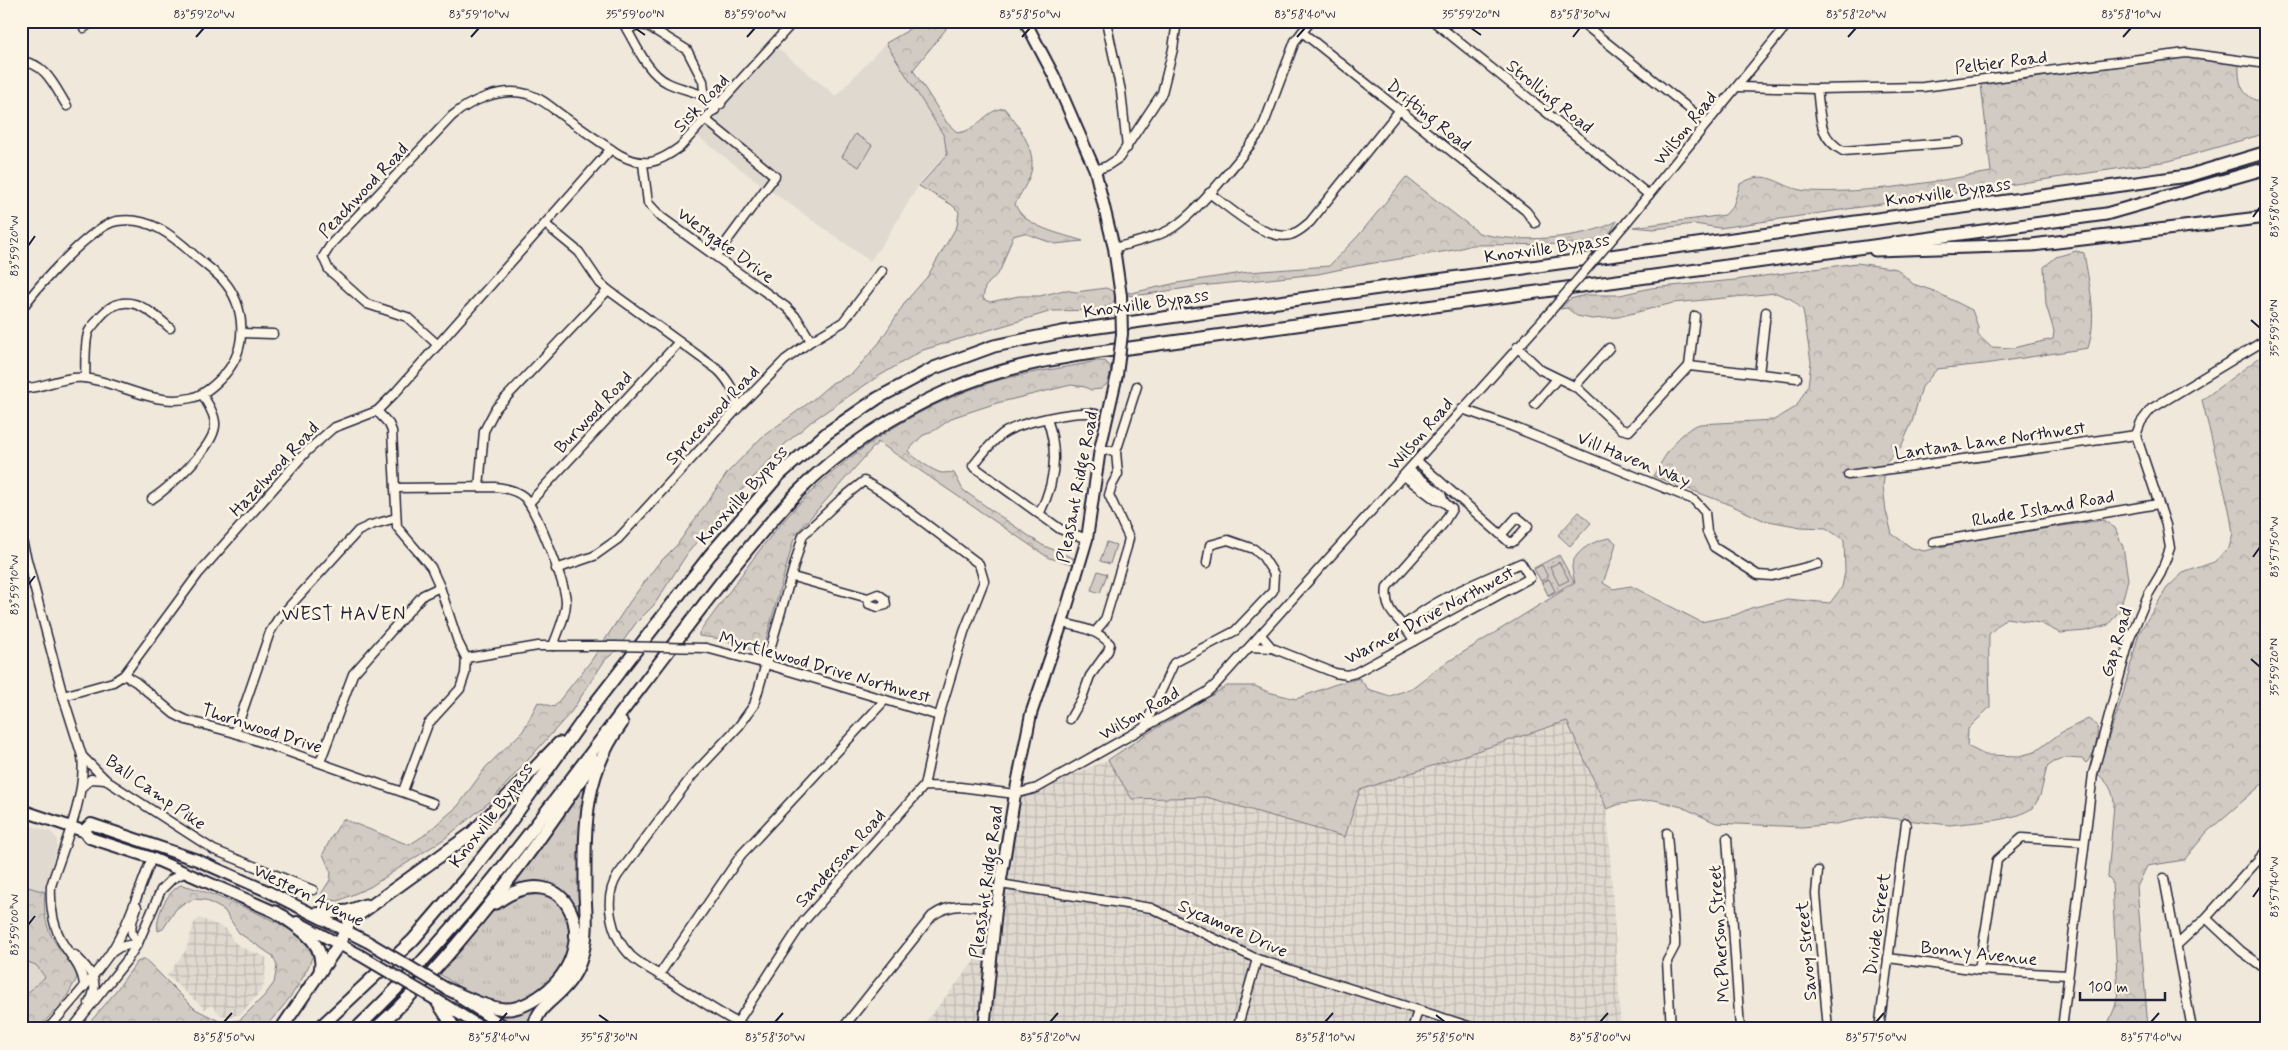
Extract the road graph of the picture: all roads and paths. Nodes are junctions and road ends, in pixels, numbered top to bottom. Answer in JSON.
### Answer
{"nodes":[{"id":1,"x":92,"y":21,"type":"edge"},
{"id":2,"x":622,"y":21,"type":"edge"},
{"id":3,"x":794,"y":21,"type":"edge"},
{"id":4,"x":1025,"y":21,"type":"edge"},
{"id":5,"x":1106,"y":21,"type":"edge"},
{"id":6,"x":1177,"y":21,"type":"edge"},
{"id":7,"x":1311,"y":21,"type":"edge"},
{"id":8,"x":1433,"y":21,"type":"edge"},
{"id":9,"x":1790,"y":21,"type":"edge"},
{"id":10,"x":1586,"y":23,"type":"edge"},
{"id":11,"x":84,"y":28,"type":"dead end"},
{"id":12,"x":627,"y":30,"type":"junction"},
{"id":13,"x":1302,"y":32,"type":"junction"},
{"id":14,"x":21,"y":62,"type":"edge"},
{"id":15,"x":2267,"y":64,"type":"edge"},
{"id":16,"x":1738,"y":87,"type":"junction"},
{"id":17,"x":1817,"y":88,"type":"junction"},
{"id":18,"x":704,"y":96,"type":"junction"},
{"id":19,"x":722,"y":104,"type":"junction"},
{"id":20,"x":67,"y":106,"type":"dead end"},
{"id":21,"x":716,"y":110,"type":"junction"},
{"id":22,"x":1399,"y":111,"type":"junction"},
{"id":23,"x":706,"y":120,"type":"junction"},
{"id":24,"x":1707,"y":123,"type":"junction"},
{"id":25,"x":1959,"y":142,"type":"dead end"},
{"id":26,"x":1126,"y":148,"type":"junction"},
{"id":27,"x":611,"y":149,"type":"junction"},
{"id":28,"x":2267,"y":152,"type":"edge"},
{"id":29,"x":643,"y":164,"type":"junction"},
{"id":30,"x":2267,"y":168,"type":"edge"},
{"id":31,"x":1095,"y":170,"type":"junction"},
{"id":32,"x":1209,"y":193,"type":"junction"},
{"id":33,"x":1649,"y":195,"type":"junction"},
{"id":34,"x":2267,"y":217,"type":"edge"},
{"id":35,"x":1535,"y":223,"type":"dead end"},
{"id":36,"x":545,"y":224,"type":"junction"},
{"id":37,"x":1856,"y":247,"type":"junction"},
{"id":38,"x":1114,"y":248,"type":"junction"},
{"id":39,"x":716,"y":256,"type":"junction"},
{"id":40,"x":882,"y":271,"type":"dead end"},
{"id":41,"x":608,"y":290,"type":"junction"},
{"id":42,"x":21,"y":310,"type":"edge"},
{"id":43,"x":1766,"y":312,"type":"dead end"},
{"id":44,"x":1695,"y":316,"type":"dead end"},
{"id":45,"x":170,"y":328,"type":"dead end"},
{"id":46,"x":242,"y":333,"type":"junction"},
{"id":47,"x":273,"y":334,"type":"dead end"},
{"id":48,"x":2267,"y":339,"type":"edge"},
{"id":49,"x":811,"y":341,"type":"junction"},
{"id":50,"x":678,"y":342,"type":"junction"},
{"id":51,"x":438,"y":345,"type":"junction"},
{"id":52,"x":1517,"y":348,"type":"junction"},
{"id":53,"x":1609,"y":348,"type":"dead end"},
{"id":54,"x":1689,"y":366,"type":"junction"},
{"id":55,"x":1759,"y":374,"type":"junction"},
{"id":56,"x":85,"y":378,"type":"junction"},
{"id":57,"x":1797,"y":378,"type":"dead end"},
{"id":58,"x":1557,"y":379,"type":"junction"},
{"id":59,"x":1137,"y":386,"type":"dead end"},
{"id":60,"x":1574,"y":387,"type":"junction"},
{"id":61,"x":22,"y":389,"type":"edge"},
{"id":62,"x":202,"y":394,"type":"junction"},
{"id":63,"x":1535,"y":404,"type":"dead end"},
{"id":64,"x":738,"y":408,"type":"junction"},
{"id":65,"x":1462,"y":409,"type":"junction"},
{"id":66,"x":377,"y":411,"type":"junction"},
{"id":67,"x":1096,"y":414,"type":"dead end"},
{"id":68,"x":1047,"y":419,"type":"junction"},
{"id":69,"x":2136,"y":435,"type":"junction"},
{"id":70,"x":1100,"y":449,"type":"junction"},
{"id":71,"x":1116,"y":452,"type":"junction"},
{"id":72,"x":1417,"y":461,"type":"junction"},
{"id":73,"x":1407,"y":473,"type":"junction"},
{"id":74,"x":1848,"y":475,"type":"dead end"},
{"id":75,"x":479,"y":487,"type":"junction"},
{"id":76,"x":395,"y":488,"type":"junction"},
{"id":77,"x":152,"y":499,"type":"dead end"},
{"id":78,"x":529,"y":503,"type":"junction"},
{"id":79,"x":2158,"y":504,"type":"junction"},
{"id":80,"x":1039,"y":514,"type":"junction"},
{"id":81,"x":396,"y":518,"type":"junction"},
{"id":82,"x":1501,"y":535,"type":"dead end"},
{"id":83,"x":21,"y":537,"type":"edge"},
{"id":84,"x":1087,"y":539,"type":"junction"},
{"id":85,"x":1933,"y":542,"type":"dead end"},
{"id":86,"x":24,"y":556,"type":"edge"},
{"id":87,"x":1208,"y":563,"type":"dead end"},
{"id":88,"x":1818,"y":564,"type":"dead end"},
{"id":89,"x":556,"y":569,"type":"junction"},
{"id":90,"x":793,"y":577,"type":"junction"},
{"id":91,"x":440,"y":587,"type":"junction"},
{"id":92,"x":868,"y":598,"type":"dead end"},
{"id":93,"x":1062,"y":623,"type":"junction"},
{"id":94,"x":1403,"y":626,"type":"junction"},
{"id":95,"x":1095,"y":632,"type":"junction"},
{"id":96,"x":1261,"y":635,"type":"junction"},
{"id":97,"x":1414,"y":641,"type":"junction"},
{"id":98,"x":553,"y":646,"type":"junction"},
{"id":99,"x":1250,"y":647,"type":"junction"},
{"id":100,"x":1272,"y":648,"type":"junction"},
{"id":101,"x":466,"y":658,"type":"junction"},
{"id":102,"x":766,"y":664,"type":"junction"},
{"id":103,"x":124,"y":675,"type":"junction"},
{"id":104,"x":650,"y":675,"type":"junction"},
{"id":105,"x":63,"y":696,"type":"junction"},
{"id":106,"x":885,"y":700,"type":"junction"},
{"id":107,"x":596,"y":702,"type":"junction"},
{"id":108,"x":939,"y":716,"type":"junction"},
{"id":109,"x":1070,"y":719,"type":"dead end"},
{"id":110,"x":1144,"y":728,"type":"junction"},
{"id":111,"x":616,"y":731,"type":"junction"},
{"id":112,"x":235,"y":733,"type":"junction"},
{"id":113,"x":82,"y":756,"type":"junction"},
{"id":114,"x":320,"y":762,"type":"junction"},
{"id":115,"x":107,"y":781,"type":"junction"},
{"id":116,"x":924,"y":786,"type":"junction"},
{"id":117,"x":82,"y":787,"type":"junction"},
{"id":118,"x":403,"y":791,"type":"junction"},
{"id":119,"x":1014,"y":794,"type":"junction"},
{"id":120,"x":433,"y":803,"type":"dead end"},
{"id":121,"x":21,"y":810,"type":"edge"},
{"id":122,"x":1906,"y":824,"type":"dead end"},
{"id":123,"x":70,"y":826,"type":"junction"},
{"id":124,"x":84,"y":831,"type":"junction"},
{"id":125,"x":1667,"y":833,"type":"dead end"},
{"id":126,"x":1727,"y":838,"type":"dead end"},
{"id":127,"x":2084,"y":842,"type":"junction"},
{"id":128,"x":2267,"y":850,"type":"edge"},
{"id":129,"x":187,"y":855,"type":"junction"},
{"id":130,"x":152,"y":858,"type":"junction"},
{"id":131,"x":1818,"y":871,"type":"dead end"},
{"id":132,"x":186,"y":872,"type":"junction"},
{"id":133,"x":2164,"y":878,"type":"dead end"},
{"id":134,"x":143,"y":880,"type":"junction"},
{"id":135,"x":1000,"y":884,"type":"junction"},
{"id":136,"x":313,"y":890,"type":"dead end"},
{"id":137,"x":384,"y":895,"type":"junction"},
{"id":138,"x":996,"y":910,"type":"junction"},
{"id":139,"x":276,"y":912,"type":"junction"},
{"id":140,"x":314,"y":914,"type":"junction"},
{"id":141,"x":2206,"y":918,"type":"junction"},
{"id":142,"x":345,"y":930,"type":"junction"},
{"id":143,"x":138,"y":943,"type":"junction"},
{"id":144,"x":339,"y":944,"type":"junction"},
{"id":145,"x":2177,"y":945,"type":"junction"},
{"id":146,"x":66,"y":948,"type":"junction"},
{"id":147,"x":109,"y":954,"type":"junction"},
{"id":148,"x":1888,"y":958,"type":"junction"},
{"id":149,"x":1257,"y":959,"type":"junction"},
{"id":150,"x":442,"y":961,"type":"junction"},
{"id":151,"x":1979,"y":970,"type":"junction"},
{"id":152,"x":2267,"y":970,"type":"edge"},
{"id":153,"x":319,"y":974,"type":"junction"},
{"id":154,"x":659,"y":974,"type":"junction"},
{"id":155,"x":2068,"y":975,"type":"junction"},
{"id":156,"x":94,"y":976,"type":"junction"},
{"id":157,"x":84,"y":987,"type":"junction"},
{"id":158,"x":447,"y":989,"type":"junction"},
{"id":159,"x":436,"y":1000,"type":"junction"},
{"id":160,"x":1418,"y":1011,"type":"junction"},
{"id":161,"x":378,"y":1026,"type":"edge"},
{"id":162,"x":735,"y":1026,"type":"edge"},
{"id":163,"x":48,"y":1029,"type":"edge"},
{"id":164,"x":72,"y":1029,"type":"edge"},
{"id":165,"x":281,"y":1029,"type":"edge"},
{"id":166,"x":318,"y":1029,"type":"edge"},
{"id":167,"x":356,"y":1029,"type":"edge"},
{"id":168,"x":455,"y":1029,"type":"edge"},
{"id":169,"x":484,"y":1029,"type":"edge"},
{"id":170,"x":508,"y":1029,"type":"edge"},
{"id":171,"x":534,"y":1029,"type":"edge"},
{"id":172,"x":749,"y":1029,"type":"edge"},
{"id":173,"x":842,"y":1029,"type":"edge"},
{"id":174,"x":984,"y":1029,"type":"edge"},
{"id":175,"x":1237,"y":1029,"type":"edge"},
{"id":176,"x":1412,"y":1029,"type":"edge"},
{"id":177,"x":1478,"y":1029,"type":"edge"},
{"id":178,"x":1671,"y":1029,"type":"edge"},
{"id":179,"x":1740,"y":1029,"type":"edge"},
{"id":180,"x":1828,"y":1029,"type":"edge"},
{"id":181,"x":1879,"y":1029,"type":"edge"},
{"id":182,"x":2062,"y":1029,"type":"edge"},
{"id":183,"x":2192,"y":1029,"type":"edge"}],
"edges":[{"from":1,"to":11,"type":"street"},
{"from":2,"to":12,"type":"street"},
{"from":3,"to":19,"type":"street","name":"Sisk Road"},
{"from":4,"to":31,"type":"main road","name":"Pleasant Ridge Road"},
{"from":5,"to":26,"type":"street"},
{"from":6,"to":26,"type":"street"},
{"from":7,"to":13,"type":"street"},
{"from":8,"to":33,"type":"street","name":"Strolling Road"},
{"from":9,"to":16,"type":"street","name":"Wilson Road"},
{"from":10,"to":24,"type":"street"},
{"from":12,"to":18,"type":"street"},
{"from":12,"to":18,"type":"street"},
{"from":13,"to":22,"type":"street","name":"Drifting Road"},
{"from":13,"to":32,"type":"street"},
{"from":14,"to":20,"type":"street"},
{"from":15,"to":17,"type":"street","name":"Peltier Road"},
{"from":16,"to":17,"type":"street","name":"Peltier Road"},
{"from":16,"to":24,"type":"street","name":"Wilson Road"},
{"from":17,"to":25,"type":"street"},
{"from":18,"to":19,"type":"street"},
{"from":18,"to":21,"type":"street"},
{"from":19,"to":21,"type":"street","name":"Sisk Road"},
{"from":21,"to":23,"type":"street","name":"Sisk Road"},
{"from":22,"to":32,"type":"street"},
{"from":22,"to":35,"type":"street","name":"Drifting Road"},
{"from":23,"to":29,"type":"street","name":"Sisk Road"},
{"from":23,"to":39,"type":"street"},
{"from":24,"to":33,"type":"street","name":"Wilson Road"},
{"from":26,"to":31,"type":"street"},
{"from":27,"to":29,"type":"street"},
{"from":27,"to":36,"type":"street","name":"Hazelwood Road"},
{"from":27,"to":51,"type":"street","name":"Peachwood Road"},
{"from":28,"to":107,"type":"highway","name":"Knoxville Bypass"},
{"from":29,"to":39,"type":"street","name":"Westgate Drive"},
{"from":30,"to":37,"type":"highway"},
{"from":31,"to":38,"type":"main road","name":"Pleasant Ridge Road"},
{"from":32,"to":38,"type":"street"},
{"from":33,"to":52,"type":"street","name":"Wilson Road","bridge":true},
{"from":34,"to":37,"type":"highway"},
{"from":36,"to":41,"type":"street"},
{"from":36,"to":51,"type":"street","name":"Hazelwood Road"},
{"from":37,"to":104,"type":"highway"},
{"from":38,"to":70,"type":"main road","name":"Pleasant Ridge Road","bridge":true},
{"from":39,"to":49,"type":"street","name":"Westgate Drive"},
{"from":40,"to":49,"type":"street","name":"Sprucewood Road"},
{"from":41,"to":50,"type":"street"},
{"from":41,"to":75,"type":"street"},
{"from":42,"to":46,"type":"street"},
{"from":43,"to":55,"type":"street"},
{"from":44,"to":54,"type":"street"},
{"from":45,"to":56,"type":"street"},
{"from":46,"to":47,"type":"street"},
{"from":46,"to":62,"type":"street"},
{"from":48,"to":69,"type":"street"},
{"from":49,"to":64,"type":"street","name":"Sprucewood Road"},
{"from":50,"to":64,"type":"street"},
{"from":50,"to":78,"type":"street","name":"Burwood Road"},
{"from":51,"to":66,"type":"street","name":"Hazelwood Road"},
{"from":52,"to":58,"type":"street"},
{"from":52,"to":65,"type":"street","name":"Wilson Road"},
{"from":53,"to":60,"type":"street"},
{"from":54,"to":55,"type":"street"},
{"from":54,"to":60,"type":"street"},
{"from":55,"to":57,"type":"street"},
{"from":56,"to":61,"type":"street"},
{"from":56,"to":62,"type":"street"},
{"from":58,"to":60,"type":"street"},
{"from":58,"to":63,"type":"street"},
{"from":59,"to":71,"type":"street"},
{"from":62,"to":77,"type":"street"},
{"from":64,"to":89,"type":"street","name":"Sprucewood Road"},
{"from":65,"to":72,"type":"street","name":"Wilson Road"},
{"from":65,"to":88,"type":"street","name":"Vill Haven Way"},
{"from":66,"to":76,"type":"street"},
{"from":66,"to":103,"type":"street","name":"Hazelwood Road"},
{"from":67,"to":68,"type":"street"},
{"from":68,"to":80,"type":"street"},
{"from":68,"to":80,"type":"street"},
{"from":69,"to":74,"type":"street","name":"Lantana Lane Northwest"},
{"from":69,"to":79,"type":"street","name":"Gap Road"},
{"from":70,"to":71,"type":"street"},
{"from":70,"to":84,"type":"main road","name":"Pleasant Ridge Road"},
{"from":71,"to":95,"type":"street"},
{"from":72,"to":73,"type":"street","name":"Wilson Road"},
{"from":72,"to":82,"type":"street"},
{"from":73,"to":94,"type":"street"},
{"from":73,"to":96,"type":"street","name":"Wilson Road"},
{"from":75,"to":76,"type":"street"},
{"from":75,"to":78,"type":"street"},
{"from":76,"to":81,"type":"street"},
{"from":78,"to":89,"type":"street"},
{"from":79,"to":85,"type":"street","name":"Rhode Island Road"},
{"from":79,"to":127,"type":"street","name":"Gap Road"},
{"from":80,"to":84,"type":"street"},
{"from":81,"to":91,"type":"street"},
{"from":81,"to":112,"type":"street"},
{"from":83,"to":86,"type":"street","name":"Ball Camp Pike"},
{"from":84,"to":93,"type":"main road","name":"Pleasant Ridge Road"},
{"from":86,"to":105,"type":"street","name":"Ball Camp Pike"},
{"from":87,"to":110,"type":"street"},
{"from":89,"to":98,"type":"street"},
{"from":90,"to":92,"type":"street"},
{"from":90,"to":102,"type":"street"},
{"from":90,"to":108,"type":"street"},
{"from":91,"to":101,"type":"street"},
{"from":91,"to":114,"type":"street"},
{"from":93,"to":95,"type":"street"},
{"from":93,"to":119,"type":"main road","name":"Pleasant Ridge Road"},
{"from":94,"to":97,"type":"street"},
{"from":94,"to":97,"type":"street","name":"Warner Drive Northwest"},
{"from":95,"to":109,"type":"street"},
{"from":96,"to":99,"type":"street","name":"Wilson Road"},
{"from":96,"to":100,"type":"street","name":"Warner Drive Northwest"},
{"from":97,"to":100,"type":"street","name":"Warner Drive Northwest"},
{"from":98,"to":101,"type":"street","name":"Myrtlewood Drive Northwest"},
{"from":98,"to":102,"type":"street","name":"Myrtlewood Drive Northwest","bridge":true},
{"from":99,"to":100,"type":"street"},
{"from":99,"to":110,"type":"street","name":"Wilson Road"},
{"from":101,"to":118,"type":"street"},
{"from":102,"to":106,"type":"street","name":"Myrtlewood Drive Northwest"},
{"from":102,"to":154,"type":"street"},
{"from":103,"to":105,"type":"street","name":"Hazelwood Road"},
{"from":103,"to":112,"type":"street","name":"Thornwood Drive"},
{"from":104,"to":111,"type":"highway"},
{"from":104,"to":167,"type":"highway"},
{"from":105,"to":113,"type":"street","name":"Ball Camp Pike"},
{"from":106,"to":108,"type":"street","name":"Myrtlewood Drive Northwest"},
{"from":106,"to":154,"type":"street"},
{"from":107,"to":137,"type":"highway"},
{"from":107,"to":166,"type":"highway","name":"Knoxville Bypass"},
{"from":108,"to":116,"type":"street"},
{"from":110,"to":119,"type":"street","name":"Wilson Road"},
{"from":111,"to":150,"type":"highway"},
{"from":111,"to":171,"type":"highway"},
{"from":112,"to":114,"type":"street","name":"Thornwood Drive"},
{"from":113,"to":115,"type":"street","name":"Ball Camp Pike"},
{"from":113,"to":117,"type":"street"},
{"from":114,"to":118,"type":"street","name":"Thornwood Drive"},
{"from":115,"to":117,"type":"street"},
{"from":115,"to":136,"type":"street","name":"Ball Camp Pike"},
{"from":116,"to":119,"type":"street"},
{"from":116,"to":162,"type":"street","name":"Sanderson Road"},
{"from":117,"to":123,"type":"street"},
{"from":118,"to":120,"type":"street","name":"Thornwood Drive"},
{"from":119,"to":135,"type":"main road","name":"Pleasant Ridge Road"},
{"from":121,"to":123,"type":"main road","name":"Western Avenue"},
{"from":122,"to":148,"type":"street","name":"Divide Street"},
{"from":123,"to":124,"type":"main road","name":"Western Avenue"},
{"from":123,"to":146,"type":"street"},
{"from":124,"to":129,"type":"main road","name":"Western Avenue"},
{"from":124,"to":130,"type":"main road","name":"Western Avenue"},
{"from":125,"to":178,"type":"street"},
{"from":126,"to":179,"type":"street","name":"McPherson Street"},
{"from":127,"to":151,"type":"street"},
{"from":127,"to":155,"type":"street","name":"Gap Road"},
{"from":128,"to":141,"type":"street"},
{"from":129,"to":130,"type":"main road"},
{"from":129,"to":140,"type":"main road","name":"Western Avenue"},
{"from":130,"to":132,"type":"main road","name":"Western Avenue"},
{"from":130,"to":134,"type":"street"},
{"from":131,"to":180,"type":"street","name":"Savoy Street"},
{"from":132,"to":139,"type":"main road","name":"Western Avenue"},
{"from":132,"to":143,"type":"street"},
{"from":133,"to":145,"type":"street"},
{"from":134,"to":143,"type":"street"},
{"from":134,"to":147,"type":"street"},
{"from":135,"to":138,"type":"main road","name":"Pleasant Ridge Road"},
{"from":135,"to":149,"type":"street","name":"Sycamore Drive"},
{"from":137,"to":140,"type":"highway"},
{"from":137,"to":142,"type":"highway"},
{"from":138,"to":173,"type":"street"},
{"from":138,"to":174,"type":"main road","name":"Pleasant Ridge Road"},
{"from":139,"to":144,"type":"main road","name":"Western Avenue"},
{"from":139,"to":153,"type":"highway"},
{"from":140,"to":142,"type":"main road","name":"Western Avenue"},
{"from":141,"to":145,"type":"street"},
{"from":141,"to":152,"type":"street"},
{"from":142,"to":144,"type":"highway"},
{"from":142,"to":158,"type":"main road","name":"Western Avenue","bridge":true},
{"from":143,"to":147,"type":"street"},
{"from":143,"to":164,"type":"street"},
{"from":144,"to":153,"type":"highway"},
{"from":144,"to":159,"type":"main road","name":"Western Avenue","bridge":true},
{"from":145,"to":183,"type":"street"},
{"from":146,"to":156,"type":"street"},
{"from":146,"to":157,"type":"street"},
{"from":147,"to":156,"type":"street"},
{"from":148,"to":151,"type":"street","name":"Bonny Avenue"},
{"from":148,"to":181,"type":"street","name":"Divide Street"},
{"from":149,"to":160,"type":"street","name":"Sycamore Drive"},
{"from":149,"to":175,"type":"street"},
{"from":150,"to":158,"type":"highway"},
{"from":150,"to":161,"type":"highway"},
{"from":151,"to":155,"type":"street","name":"Bonny Avenue"},
{"from":153,"to":165,"type":"highway"},
{"from":154,"to":162,"type":"street"},
{"from":155,"to":182,"type":"street","name":"Gap Road"},
{"from":156,"to":157,"type":"street"},
{"from":156,"to":164,"type":"street"},
{"from":157,"to":163,"type":"street"},
{"from":158,"to":170,"type":"main road","name":"Western Avenue"},
{"from":159,"to":168,"type":"highway"},
{"from":159,"to":169,"type":"main road","name":"Western Avenue"},
{"from":160,"to":176,"type":"street"},
{"from":160,"to":177,"type":"street","name":"Sycamore Drive"},
{"from":162,"to":172,"type":"street"}]}
